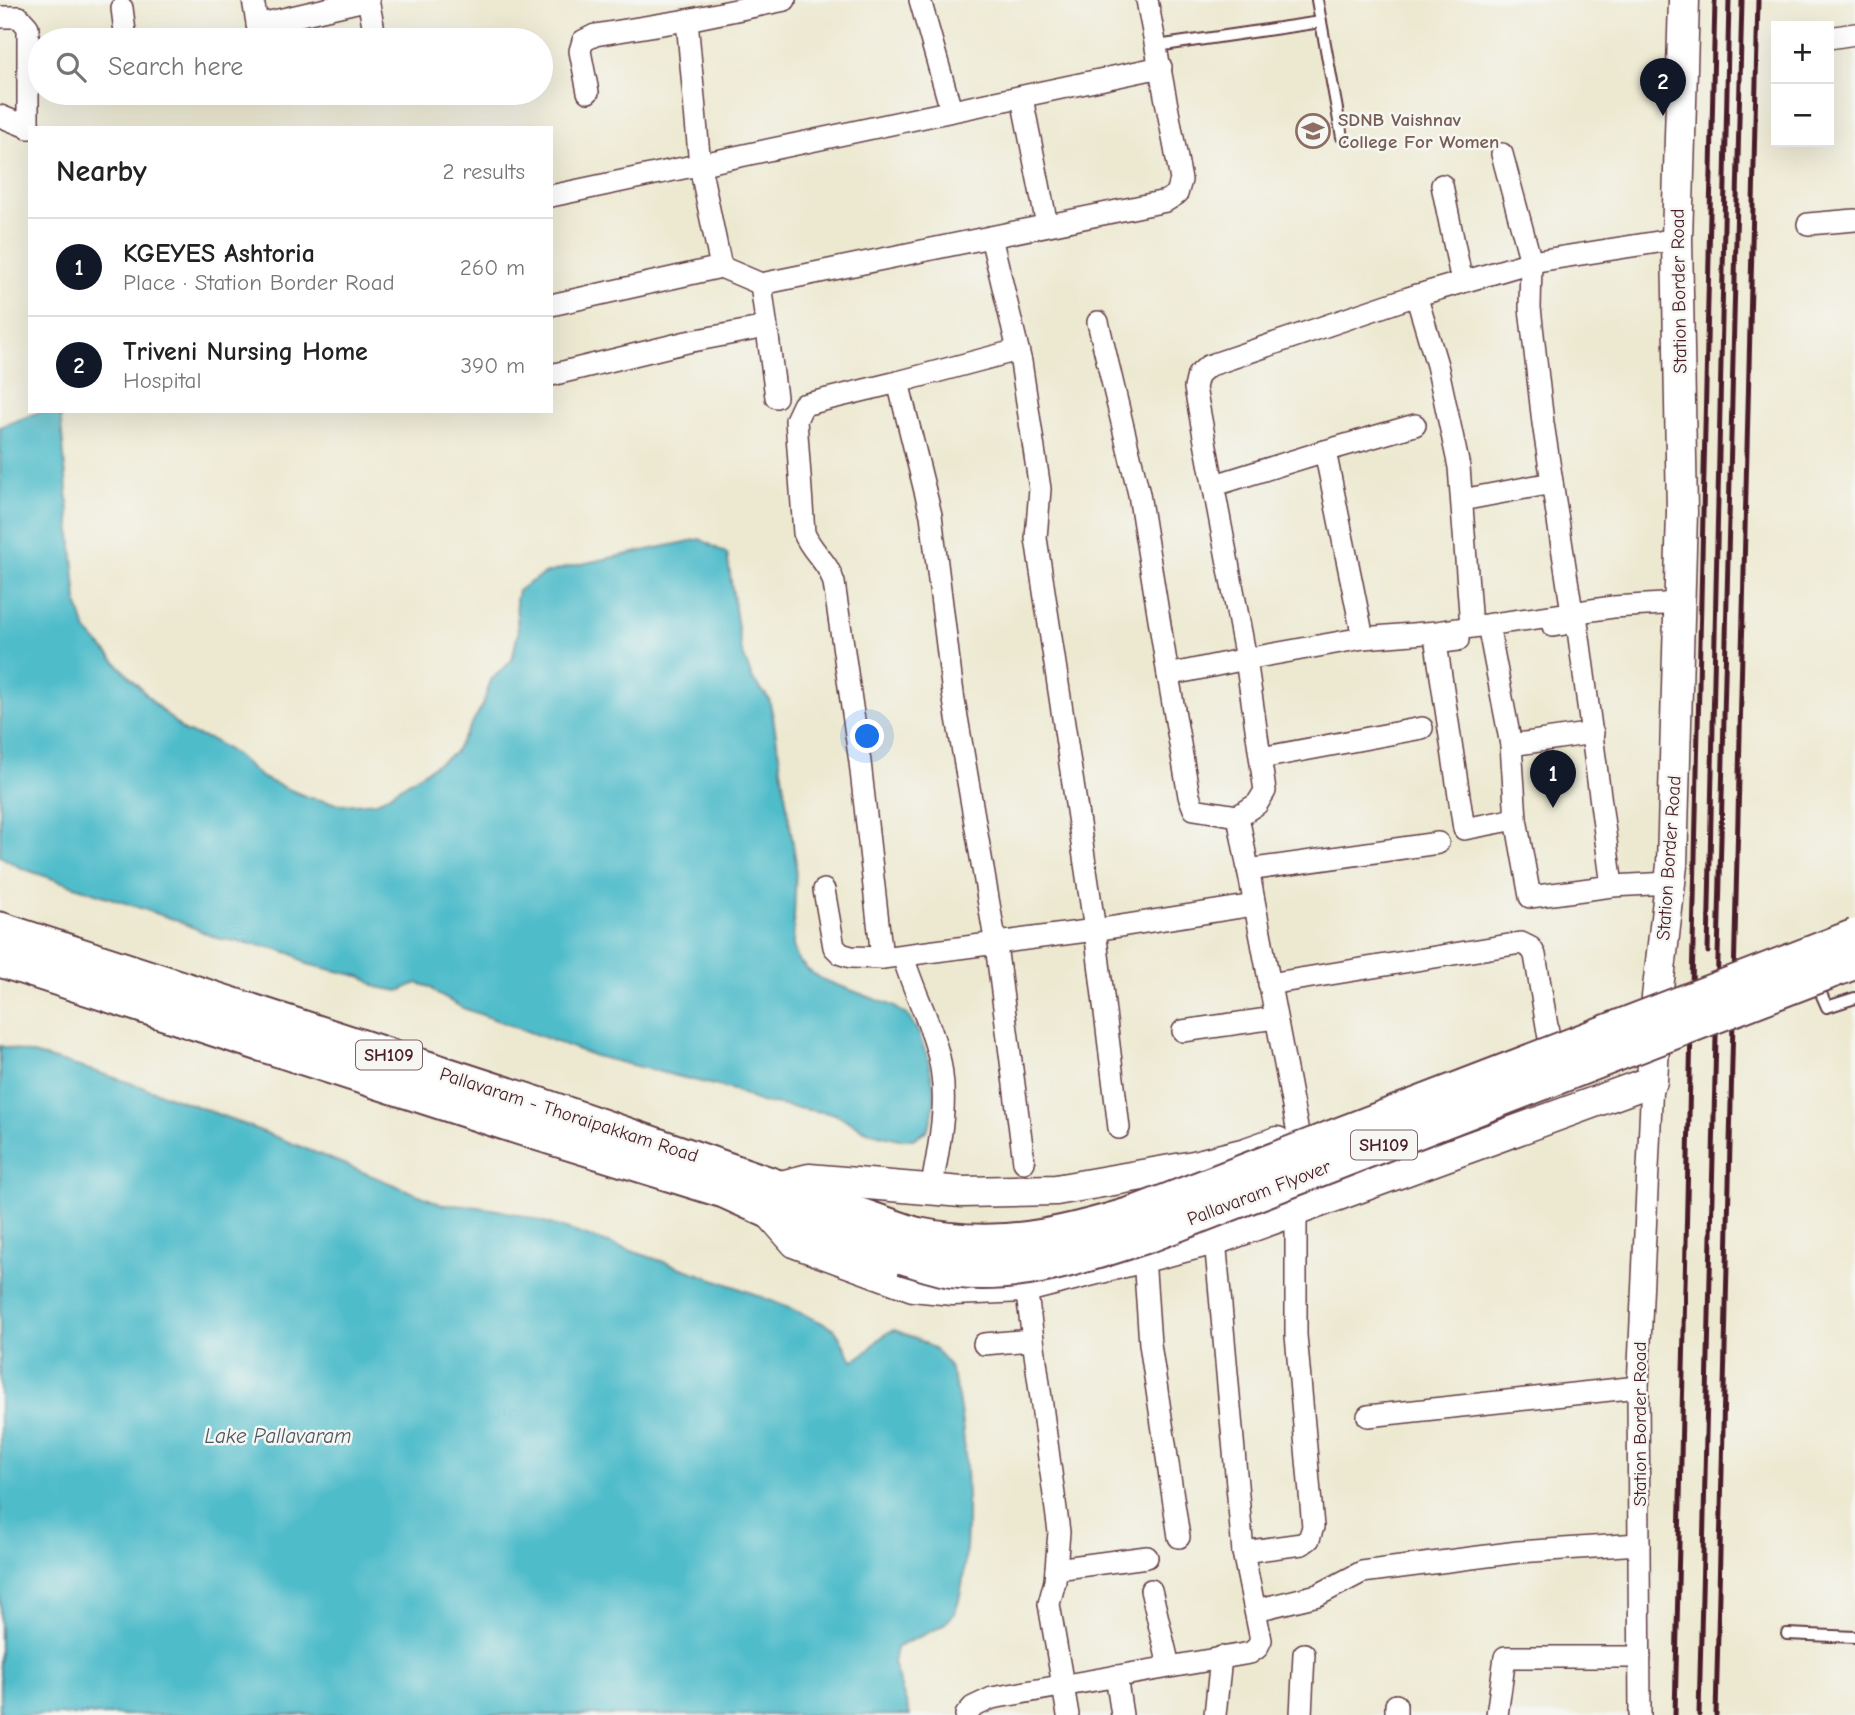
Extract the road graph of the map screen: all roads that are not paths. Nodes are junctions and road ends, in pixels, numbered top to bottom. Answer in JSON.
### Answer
{"nodes":[{"id":1,"x":253,"y":0,"type":"edge"},
{"id":2,"x":367,"y":0,"type":"edge"},
{"id":3,"x":785,"y":0,"type":"edge"},
{"id":4,"x":920,"y":0,"type":"edge"},
{"id":5,"x":1147,"y":0,"type":"edge"},
{"id":6,"x":1317,"y":0,"type":"edge"},
{"id":7,"x":1684,"y":0,"type":"edge"},
{"id":8,"x":122,"y":8,"type":"dead end"},
{"id":9,"x":0,"y":17,"type":"edge"},
{"id":10,"x":687,"y":20,"type":"junction"},
{"id":11,"x":1321,"y":22,"type":"junction"},
{"id":12,"x":28,"y":28,"type":"edge"},
{"id":13,"x":124,"y":28,"type":"edge"},
{"id":14,"x":258,"y":28,"type":"edge"},
{"id":15,"x":272,"y":28,"type":"edge"},
{"id":16,"x":373,"y":28,"type":"edge"},
{"id":17,"x":1855,"y":34,"type":"edge"},
{"id":18,"x":1834,"y":37,"type":"edge"},
{"id":19,"x":1157,"y":46,"type":"junction"},
{"id":20,"x":1161,"y":67,"type":"junction"},
{"id":21,"x":588,"y":92,"type":"dead end"},
{"id":22,"x":1022,"y":98,"type":"junction"},
{"id":23,"x":29,"y":105,"type":"edge"},
{"id":24,"x":951,"y":110,"type":"junction"},
{"id":25,"x":0,"y":116,"type":"edge"},
{"id":26,"x":29,"y":126,"type":"edge"},
{"id":27,"x":28,"y":128,"type":"edge"},
{"id":28,"x":1342,"y":137,"type":"dead end"},
{"id":29,"x":1502,"y":154,"type":"dead end"},
{"id":30,"x":700,"y":166,"type":"junction"},
{"id":31,"x":1442,"y":185,"type":"dead end"},
{"id":32,"x":553,"y":196,"type":"edge"},
{"id":33,"x":1855,"y":220,"type":"edge"},
{"id":34,"x":1808,"y":223,"type":"dead end"},
{"id":35,"x":1047,"y":225,"type":"junction"},
{"id":36,"x":991,"y":237,"type":"junction"},
{"id":37,"x":1677,"y":239,"type":"junction"},
{"id":38,"x":1531,"y":262,"type":"junction"},
{"id":39,"x":721,"y":267,"type":"junction"},
{"id":40,"x":1462,"y":282,"type":"junction"},
{"id":41,"x":761,"y":284,"type":"junction"},
{"id":42,"x":1416,"y":295,"type":"junction"},
{"id":43,"x":553,"y":305,"type":"edge"},
{"id":44,"x":1098,"y":322,"type":"dead end"},
{"id":45,"x":766,"y":327,"type":"junction"},
{"id":46,"x":1018,"y":350,"type":"junction"},
{"id":47,"x":553,"y":375,"type":"edge"},
{"id":48,"x":898,"y":382,"type":"junction"},
{"id":49,"x":776,"y":397,"type":"dead end"},
{"id":50,"x":1415,"y":425,"type":"dead end"},
{"id":51,"x":1325,"y":451,"type":"junction"},
{"id":52,"x":1552,"y":483,"type":"junction"},
{"id":53,"x":1215,"y":485,"type":"junction"},
{"id":54,"x":1461,"y":500,"type":"junction"},
{"id":55,"x":1679,"y":603,"type":"junction"},
{"id":56,"x":1572,"y":612,"type":"junction"},
{"id":57,"x":1481,"y":630,"type":"junction"},
{"id":58,"x":1363,"y":638,"type":"junction"},
{"id":59,"x":1246,"y":659,"type":"junction"},
{"id":60,"x":1168,"y":674,"type":"junction"},
{"id":61,"x":1422,"y":728,"type":"dead end"},
{"id":62,"x":1593,"y":733,"type":"junction"},
{"id":63,"x":1511,"y":745,"type":"junction"},
{"id":64,"x":1261,"y":758,"type":"junction"},
{"id":65,"x":1238,"y":816,"type":"junction"},
{"id":66,"x":1516,"y":819,"type":"junction"},
{"id":67,"x":1438,"y":843,"type":"dead end"},
{"id":68,"x":1248,"y":870,"type":"junction"},
{"id":69,"x":1670,"y":883,"type":"junction"},
{"id":70,"x":1612,"y":886,"type":"junction"},
{"id":71,"x":824,"y":890,"type":"dead end"},
{"id":72,"x":1254,"y":905,"type":"junction"},
{"id":73,"x":1855,"y":923,"type":"edge"},
{"id":74,"x":0,"y":929,"type":"edge"},
{"id":75,"x":1096,"y":930,"type":"junction"},
{"id":76,"x":1855,"y":936,"type":"edge"},
{"id":77,"x":996,"y":945,"type":"junction"},
{"id":78,"x":892,"y":957,"type":"junction"},
{"id":79,"x":0,"y":960,"type":"edge"},
{"id":80,"x":1855,"y":962,"type":"edge"},
{"id":81,"x":1269,"y":984,"type":"junction"},
{"id":82,"x":1657,"y":997,"type":"junction"},
{"id":83,"x":1855,"y":998,"type":"edge"},
{"id":84,"x":1275,"y":1018,"type":"junction"},
{"id":85,"x":1183,"y":1031,"type":"dead end"},
{"id":86,"x":1549,"y":1038,"type":"junction"},
{"id":87,"x":1652,"y":1080,"type":"junction"},
{"id":88,"x":1119,"y":1128,"type":"dead end"},
{"id":89,"x":1298,"y":1133,"type":"junction"},
{"id":90,"x":1024,"y":1163,"type":"dead end"},
{"id":91,"x":931,"y":1190,"type":"junction"},
{"id":92,"x":772,"y":1199,"type":"junction"},
{"id":93,"x":1296,"y":1210,"type":"junction"},
{"id":94,"x":1215,"y":1239,"type":"junction"},
{"id":95,"x":909,"y":1246,"type":"junction"},
{"id":96,"x":1144,"y":1257,"type":"junction"},
{"id":97,"x":1026,"y":1287,"type":"junction"},
{"id":98,"x":1033,"y":1340,"type":"junction"},
{"id":99,"x":985,"y":1345,"type":"dead end"},
{"id":100,"x":1638,"y":1387,"type":"junction"},
{"id":101,"x":1368,"y":1416,"type":"dead end"},
{"id":102,"x":1179,"y":1537,"type":"dead end"},
{"id":103,"x":1639,"y":1544,"type":"junction"},
{"id":104,"x":1242,"y":1552,"type":"junction"},
{"id":105,"x":1147,"y":1557,"type":"dead end"},
{"id":106,"x":1056,"y":1569,"type":"junction"},
{"id":107,"x":1151,"y":1590,"type":"dead end"},
{"id":108,"x":1256,"y":1610,"type":"junction"},
{"id":109,"x":1787,"y":1634,"type":"dead end"},
{"id":110,"x":1855,"y":1637,"type":"edge"},
{"id":111,"x":1304,"y":1654,"type":"dead end"},
{"id":112,"x":1221,"y":1657,"type":"junction"},
{"id":113,"x":1640,"y":1657,"type":"junction"},
{"id":114,"x":1169,"y":1666,"type":"junction"},
{"id":115,"x":1116,"y":1676,"type":"junction"},
{"id":116,"x":1061,"y":1684,"type":"junction"},
{"id":117,"x":966,"y":1715,"type":"edge"},
{"id":118,"x":1068,"y":1715,"type":"edge"},
{"id":119,"x":1122,"y":1715,"type":"edge"},
{"id":120,"x":1215,"y":1715,"type":"edge"},
{"id":121,"x":1301,"y":1715,"type":"edge"},
{"id":122,"x":1497,"y":1715,"type":"edge"},
{"id":123,"x":1640,"y":1715,"type":"edge"}],
"edges":[{"from":1,"to":14,"type":"street"},
{"from":2,"to":15,"type":"street"},
{"from":2,"to":16,"type":"street"},
{"from":3,"to":10,"type":"street"},
{"from":4,"to":24,"type":"street"},
{"from":5,"to":19,"type":"street"},
{"from":6,"to":11,"type":"lane"},
{"from":7,"to":37,"type":"street","name":"Station Border Road"},
{"from":8,"to":13,"type":"street"},
{"from":9,"to":12,"type":"street"},
{"from":10,"to":21,"type":"street"},
{"from":10,"to":30,"type":"street"},
{"from":11,"to":19,"type":"lane"},
{"from":11,"to":28,"type":"lane"},
{"from":17,"to":18,"type":"street"},
{"from":19,"to":20,"type":"street"},
{"from":20,"to":22,"type":"street"},
{"from":20,"to":35,"type":"street"},
{"from":22,"to":24,"type":"street"},
{"from":22,"to":35,"type":"street"},
{"from":23,"to":26,"type":"street"},
{"from":24,"to":30,"type":"street"},
{"from":25,"to":27,"type":"street"},
{"from":29,"to":38,"type":"street"},
{"from":30,"to":32,"type":"street"},
{"from":30,"to":39,"type":"street"},
{"from":31,"to":40,"type":"street"},
{"from":33,"to":34,"type":"street"},
{"from":35,"to":36,"type":"street"},
{"from":36,"to":41,"type":"street"},
{"from":36,"to":46,"type":"street"},
{"from":37,"to":38,"type":"street"},
{"from":37,"to":55,"type":"street","name":"Station Border Road"},
{"from":38,"to":40,"type":"street"},
{"from":38,"to":52,"type":"street"},
{"from":39,"to":41,"type":"street"},
{"from":39,"to":43,"type":"street"},
{"from":40,"to":42,"type":"street"},
{"from":41,"to":45,"type":"street"},
{"from":42,"to":53,"type":"street"},
{"from":42,"to":54,"type":"street"},
{"from":44,"to":60,"type":"street"},
{"from":45,"to":47,"type":"street"},
{"from":45,"to":49,"type":"street"},
{"from":46,"to":48,"type":"street"},
{"from":46,"to":75,"type":"street"},
{"from":48,"to":77,"type":"street"},
{"from":48,"to":78,"type":"street"},
{"from":50,"to":51,"type":"street"},
{"from":51,"to":53,"type":"street"},
{"from":51,"to":58,"type":"street"},
{"from":52,"to":54,"type":"street"},
{"from":52,"to":56,"type":"street"},
{"from":53,"to":59,"type":"street"},
{"from":54,"to":57,"type":"street"},
{"from":55,"to":56,"type":"street"},
{"from":55,"to":69,"type":"street","name":"Station Border Road"},
{"from":56,"to":57,"type":"street"},
{"from":57,"to":58,"type":"street"},
{"from":57,"to":62,"type":"street"},
{"from":57,"to":63,"type":"street"},
{"from":57,"to":66,"type":"street"},
{"from":58,"to":59,"type":"street"},
{"from":59,"to":60,"type":"street"},
{"from":59,"to":64,"type":"street"},
{"from":60,"to":65,"type":"street"},
{"from":61,"to":64,"type":"street"},
{"from":62,"to":63,"type":"street"},
{"from":62,"to":70,"type":"street"},
{"from":63,"to":66,"type":"street"},
{"from":64,"to":65,"type":"street"},
{"from":65,"to":68,"type":"street"},
{"from":66,"to":70,"type":"street"},
{"from":67,"to":68,"type":"street"},
{"from":68,"to":72,"type":"street"},
{"from":69,"to":70,"type":"street"},
{"from":69,"to":82,"type":"street","name":"Station Border Road"},
{"from":71,"to":78,"type":"street"},
{"from":72,"to":75,"type":"street"},
{"from":72,"to":81,"type":"street"},
{"from":73,"to":83,"type":"lane"},
{"from":74,"to":92,"type":"main road","name":"Pallavaram - Thoraipakkam Road","number":"SH109"},
{"from":75,"to":77,"type":"street"},
{"from":75,"to":88,"type":"street"},
{"from":76,"to":95,"type":"main road","name":"Pallavaram Flyover","number":"SH109","bridge":true},
{"from":77,"to":78,"type":"street"},
{"from":77,"to":90,"type":"street"},
{"from":78,"to":91,"type":"street"},
{"from":79,"to":92,"type":"main road","name":"Pallavaram - Thoraipakkam Road","number":"SH109"},
{"from":80,"to":95,"type":"main road","name":"Pallavaram Flyover","number":"SH109","bridge":true},
{"from":81,"to":84,"type":"street"},
{"from":81,"to":86,"type":"street"},
{"from":82,"to":86,"type":"street"},
{"from":82,"to":87,"type":"street","name":"Station Border Road"},
{"from":84,"to":85,"type":"street"},
{"from":84,"to":89,"type":"street"},
{"from":86,"to":89,"type":"street"},
{"from":87,"to":93,"type":"street"},
{"from":87,"to":100,"type":"street","name":"Station Border Road"},
{"from":89,"to":91,"type":"street"},
{"from":91,"to":92,"type":"street"},
{"from":92,"to":95,"type":"main road","name":"Pallavaram Flyover","number":"SH109"},
{"from":92,"to":97,"type":"street"},
{"from":93,"to":94,"type":"street"},
{"from":93,"to":104,"type":"street"},
{"from":94,"to":96,"type":"street"},
{"from":94,"to":104,"type":"street"},
{"from":96,"to":97,"type":"street"},
{"from":96,"to":102,"type":"street"},
{"from":97,"to":98,"type":"street"},
{"from":98,"to":99,"type":"street"},
{"from":98,"to":106,"type":"street"},
{"from":100,"to":101,"type":"street"},
{"from":100,"to":103,"type":"street","name":"Station Border Road"},
{"from":103,"to":108,"type":"street"},
{"from":103,"to":113,"type":"street","name":"Station Border Road"},
{"from":104,"to":108,"type":"street"},
{"from":105,"to":106,"type":"street"},
{"from":106,"to":116,"type":"street"},
{"from":107,"to":114,"type":"street"},
{"from":108,"to":112,"type":"street"},
{"from":109,"to":110,"type":"lane"},
{"from":111,"to":121,"type":"street"},
{"from":112,"to":114,"type":"street"},
{"from":112,"to":120,"type":"street"},
{"from":113,"to":122,"type":"street"},
{"from":113,"to":123,"type":"street","name":"Station Border Road"},
{"from":114,"to":115,"type":"street"},
{"from":115,"to":116,"type":"street"},
{"from":115,"to":119,"type":"street"},
{"from":116,"to":117,"type":"street"},
{"from":116,"to":118,"type":"street"}]}
